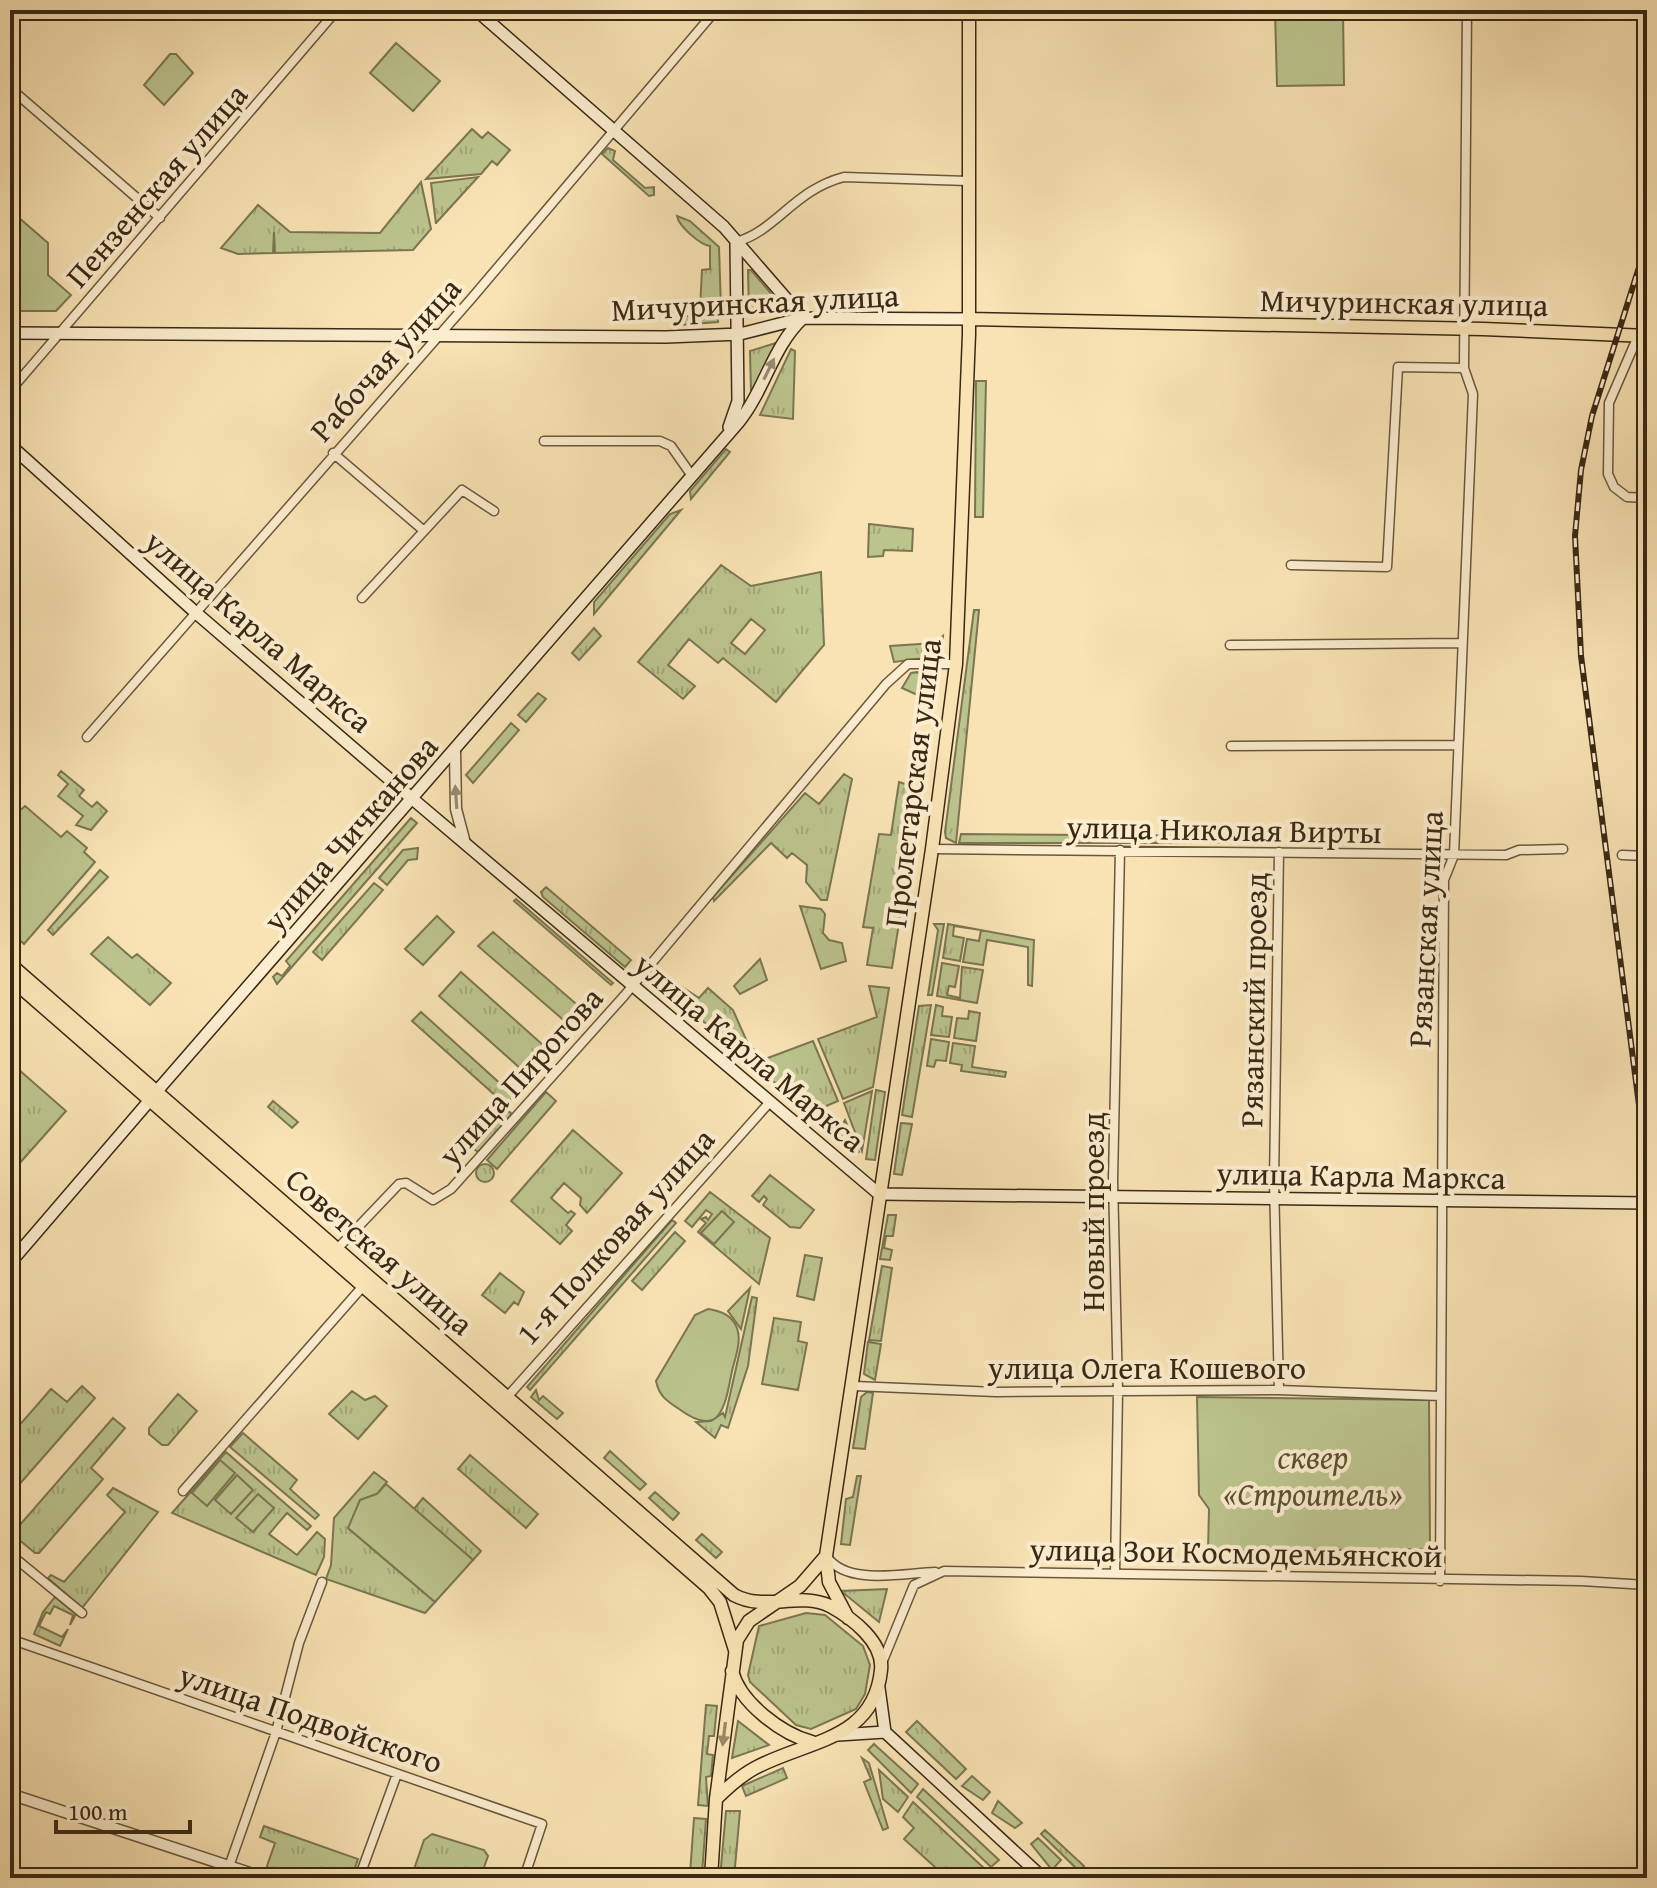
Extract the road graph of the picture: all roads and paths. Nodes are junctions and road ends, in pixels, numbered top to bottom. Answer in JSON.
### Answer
{"nodes":[{"id":1,"x":337,"y":10,"type":"edge"},
{"id":2,"x":476,"y":10,"type":"edge"},
{"id":3,"x":716,"y":10,"type":"edge"},
{"id":4,"x":969,"y":10,"type":"edge"},
{"id":5,"x":1467,"y":10,"type":"edge"},
{"id":6,"x":10,"y":88,"type":"edge"},
{"id":7,"x":614,"y":130,"type":"junction"},
{"id":8,"x":968,"y":181,"type":"junction"},
{"id":9,"x":160,"y":218,"type":"junction"},
{"id":10,"x":736,"y":242,"type":"junction"},
{"id":11,"x":803,"y":318,"type":"junction"},
{"id":12,"x":969,"y":319,"type":"junction"},
{"id":13,"x":1465,"y":329,"type":"junction"},
{"id":14,"x":10,"y":333,"type":"edge"},
{"id":15,"x":59,"y":333,"type":"junction"},
{"id":16,"x":740,"y":334,"type":"junction"},
{"id":17,"x":437,"y":336,"type":"junction"},
{"id":18,"x":1643,"y":336,"type":"edge"},
{"id":19,"x":1464,"y":368,"type":"junction"},
{"id":20,"x":10,"y":391,"type":"edge"},
{"id":21,"x":726,"y":434,"type":"junction"},
{"id":22,"x":544,"y":441,"type":"dead end"},
{"id":23,"x":10,"y":445,"type":"edge"},
{"id":24,"x":333,"y":453,"type":"junction"},
{"id":25,"x":692,"y":476,"type":"junction"},
{"id":26,"x":1647,"y":498,"type":"edge"},
{"id":27,"x":494,"y":511,"type":"dead end"},
{"id":28,"x":423,"y":530,"type":"junction"},
{"id":29,"x":1291,"y":565,"type":"dead end"},
{"id":30,"x":362,"y":598,"type":"dead end"},
{"id":31,"x":195,"y":612,"type":"junction"},
{"id":32,"x":1460,"y":643,"type":"junction"},
{"id":33,"x":1230,"y":645,"type":"dead end"},
{"id":34,"x":956,"y":664,"type":"junction"},
{"id":35,"x":87,"y":737,"type":"dead end"},
{"id":36,"x":1457,"y":745,"type":"junction"},
{"id":37,"x":1231,"y":746,"type":"dead end"},
{"id":38,"x":455,"y":751,"type":"junction"},
{"id":39,"x":413,"y":799,"type":"junction"},
{"id":40,"x":465,"y":843,"type":"junction"},
{"id":41,"x":932,"y":849,"type":"junction"},
{"id":42,"x":1563,"y":849,"type":"dead end"},
{"id":43,"x":1120,"y":850,"type":"junction"},
{"id":44,"x":1279,"y":852,"type":"junction"},
{"id":45,"x":1454,"y":855,"type":"junction"},
{"id":46,"x":1622,"y":855,"type":"dead end"},
{"id":47,"x":1647,"y":856,"type":"edge"},
{"id":48,"x":10,"y":964,"type":"edge"},
{"id":49,"x":10,"y":978,"type":"edge"},
{"id":50,"x":631,"y":987,"type":"junction"},
{"id":51,"x":154,"y":1096,"type":"junction"},
{"id":52,"x":769,"y":1103,"type":"junction"},
{"id":53,"x":879,"y":1194,"type":"junction"},
{"id":54,"x":1114,"y":1199,"type":"junction"},
{"id":55,"x":1275,"y":1200,"type":"junction"},
{"id":56,"x":1440,"y":1202,"type":"junction"},
{"id":57,"x":1647,"y":1203,"type":"edge"},
{"id":58,"x":338,"y":1248,"type":"junction"},
{"id":59,"x":10,"y":1263,"type":"edge"},
{"id":60,"x":364,"y":1285,"type":"junction"},
{"id":61,"x":854,"y":1386,"type":"junction"},
{"id":62,"x":1279,"y":1390,"type":"junction"},
{"id":63,"x":1118,"y":1391,"type":"junction"},
{"id":64,"x":1440,"y":1396,"type":"junction"},
{"id":65,"x":504,"y":1400,"type":"junction"},
{"id":66,"x":183,"y":1491,"type":"dead end"},
{"id":67,"x":10,"y":1554,"type":"edge"},
{"id":68,"x":826,"y":1556,"type":"junction"},
{"id":69,"x":944,"y":1571,"type":"junction"},
{"id":70,"x":1115,"y":1573,"type":"junction"},
{"id":71,"x":1440,"y":1581,"type":"junction"},
{"id":72,"x":322,"y":1582,"type":"dead end"},
{"id":73,"x":1647,"y":1585,"type":"edge"},
{"id":74,"x":773,"y":1602,"type":"junction"},
{"id":75,"x":82,"y":1613,"type":"dead end"},
{"id":76,"x":848,"y":1618,"type":"junction"},
{"id":77,"x":10,"y":1639,"type":"edge"},
{"id":78,"x":735,"y":1650,"type":"junction"},
{"id":79,"x":882,"y":1664,"type":"junction"},
{"id":80,"x":732,"y":1668,"type":"junction"},
{"id":81,"x":879,"y":1688,"type":"junction"},
{"id":82,"x":276,"y":1732,"type":"junction"},
{"id":83,"x":885,"y":1732,"type":"junction"},
{"id":84,"x":838,"y":1735,"type":"junction"},
{"id":85,"x":812,"y":1742,"type":"junction"},
{"id":86,"x":397,"y":1774,"type":"junction"},
{"id":87,"x":12,"y":1794,"type":"edge"},
{"id":88,"x":716,"y":1799,"type":"junction"},
{"id":89,"x":10,"y":1807,"type":"edge"},
{"id":90,"x":229,"y":1866,"type":"junction"},
{"id":91,"x":225,"y":1878,"type":"edge"},
{"id":92,"x":265,"y":1878,"type":"edge"},
{"id":93,"x":359,"y":1878,"type":"edge"},
{"id":94,"x":524,"y":1878,"type":"edge"},
{"id":95,"x":711,"y":1878,"type":"edge"},
{"id":96,"x":1043,"y":1878,"type":"edge"}],
"edges":[{"from":1,"to":9,"type":"street","name":"Пензенская улица"},
{"from":2,"to":7,"type":"main road"},
{"from":3,"to":7,"type":"street","name":"Рабочая улица"},
{"from":4,"to":8,"type":"main road","name":"Пролетарская улица"},
{"from":5,"to":13,"type":"street","name":"Рязанская улица"},
{"from":6,"to":9,"type":"street"},
{"from":7,"to":10,"type":"main road"},
{"from":7,"to":17,"type":"street","name":"Рабочая улица"},
{"from":8,"to":10,"type":"street"},
{"from":8,"to":12,"type":"main road","name":"Пролетарская улица"},
{"from":9,"to":15,"type":"street","name":"Пензенская улица"},
{"from":10,"to":11,"type":"main road"},
{"from":10,"to":16,"type":"main road"},
{"from":11,"to":12,"type":"main road","name":"Мичуринская улица"},
{"from":11,"to":16,"type":"main road","name":"Мичуринская улица"},
{"from":21,"to":11,"type":"main road","name":"улица Чичканова","one_way":true},
{"from":12,"to":13,"type":"main road","name":"Мичуринская улица"},
{"from":12,"to":34,"type":"main road","name":"Пролетарская улица"},
{"from":13,"to":18,"type":"main road","name":"Мичуринская улица"},
{"from":13,"to":19,"type":"street","name":"Рязанская улица"},
{"from":14,"to":15,"type":"main road","name":"Мичуринская улица"},
{"from":15,"to":17,"type":"main road","name":"Мичуринская улица"},
{"from":15,"to":20,"type":"street","name":"Пензенская улица"},
{"from":16,"to":17,"type":"main road","name":"Мичуринская улица"},
{"from":16,"to":21,"type":"main road"},
{"from":17,"to":24,"type":"street","name":"Рабочая улица"},
{"from":18,"to":26,"type":"street"},
{"from":19,"to":29,"type":"street"},
{"from":19,"to":32,"type":"street","name":"Рязанская улица"},
{"from":21,"to":25,"type":"main road","name":"улица Чичканова"},
{"from":22,"to":25,"type":"street"},
{"from":23,"to":31,"type":"main road","name":"улица Карла Маркса"},
{"from":24,"to":28,"type":"street"},
{"from":24,"to":31,"type":"street","name":"Рабочая улица"},
{"from":25,"to":38,"type":"main road","name":"улица Чичканова"},
{"from":27,"to":28,"type":"street"},
{"from":28,"to":30,"type":"street"},
{"from":31,"to":35,"type":"street","name":"Рабочая улица"},
{"from":31,"to":39,"type":"main road","name":"улица Карла Маркса"},
{"from":32,"to":33,"type":"street"},
{"from":32,"to":36,"type":"street","name":"Рязанская улица"},
{"from":34,"to":41,"type":"main road","name":"Пролетарская улица"},
{"from":34,"to":50,"type":"street","name":"улица Пирогова"},
{"from":36,"to":37,"type":"street"},
{"from":36,"to":45,"type":"street","name":"Рязанская улица"},
{"from":38,"to":39,"type":"main road","name":"улица Чичканова"},
{"from":40,"to":38,"type":"street","one_way":true},
{"from":39,"to":40,"type":"main road","name":"улица Карла Маркса"},
{"from":39,"to":51,"type":"main road","name":"улица Чичканова"},
{"from":40,"to":50,"type":"main road","name":"улица Карла Маркса"},
{"from":41,"to":43,"type":"street","name":"улица Николая Вирты"},
{"from":41,"to":53,"type":"main road","name":"Пролетарская улица"},
{"from":42,"to":45,"type":"street","name":"улица Николая Вирты"},
{"from":43,"to":44,"type":"street","name":"улица Николая Вирты"},
{"from":43,"to":54,"type":"street","name":"Новый проезд"},
{"from":44,"to":45,"type":"street","name":"улица Николая Вирты"},
{"from":44,"to":55,"type":"street","name":"Рязанский проезд"},
{"from":45,"to":56,"type":"street","name":"Рязанская улица"},
{"from":46,"to":47,"type":"street"},
{"from":48,"to":51,"type":"main road","name":"Советская улица"},
{"from":49,"to":51,"type":"main road"},
{"from":50,"to":52,"type":"main road","name":"улица Карла Маркса"},
{"from":50,"to":58,"type":"street","name":"улица Пирогова"},
{"from":51,"to":58,"type":"main road","name":"Советская улица"},
{"from":51,"to":59,"type":"main road","name":"улица Чичканова"},
{"from":51,"to":60,"type":"main road"},
{"from":52,"to":53,"type":"main road","name":"улица Карла Маркса"},
{"from":52,"to":65,"type":"street","name":"1-я Полковая улица"},
{"from":53,"to":54,"type":"main road","name":"улица Карла Маркса"},
{"from":53,"to":61,"type":"main road","name":"Пролетарская улица"},
{"from":54,"to":55,"type":"main road","name":"улица Карла Маркса"},
{"from":54,"to":63,"type":"street","name":"Новый проезд"},
{"from":55,"to":56,"type":"main road","name":"улица Карла Маркса"},
{"from":55,"to":62,"type":"street","name":"Рязанский проезд"},
{"from":56,"to":57,"type":"main road","name":"улица Карла Маркса"},
{"from":56,"to":64,"type":"street","name":"Рязанская улица"},
{"from":58,"to":65,"type":"main road","name":"Советская улица"},
{"from":60,"to":65,"type":"main road"},
{"from":60,"to":66,"type":"street"},
{"from":61,"to":63,"type":"street","name":"улица Олега Кошевого"},
{"from":61,"to":68,"type":"main road","name":"Пролетарская улица"},
{"from":62,"to":63,"type":"street","name":"улица Олега Кошевого"},
{"from":62,"to":64,"type":"street","name":"улица Олега Кошевого"},
{"from":63,"to":70,"type":"street","name":"Новый проезд"},
{"from":64,"to":71,"type":"street","name":"Рязанская улица"},
{"from":65,"to":74,"type":"main road","name":"Советская улица"},
{"from":65,"to":78,"type":"main road"},
{"from":67,"to":75,"type":"street"},
{"from":68,"to":69,"type":"street","name":"улица Зои Космодемьянской"},
{"from":68,"to":74,"type":"main road"},
{"from":68,"to":76,"type":"main road"},
{"from":69,"to":70,"type":"street","name":"улица Зои Космодемьянской"},
{"from":69,"to":79,"type":"street"},
{"from":70,"to":71,"type":"street","name":"улица Зои Космодемьянской"},
{"from":71,"to":73,"type":"street","name":"улица Зои Космодемьянской"},
{"from":72,"to":82,"type":"street"},
{"from":74,"to":76,"type":"main road"},
{"from":74,"to":78,"type":"main road"},
{"from":76,"to":79,"type":"main road"},
{"from":77,"to":82,"type":"street","name":"улица Подвойского"},
{"from":78,"to":80,"type":"main road"},
{"from":79,"to":81,"type":"main road"},
{"from":80,"to":85,"type":"main road"},
{"from":80,"to":88,"type":"main road","one_way":true},
{"from":81,"to":83,"type":"main road"},
{"from":81,"to":84,"type":"main road"},
{"from":82,"to":86,"type":"street","name":"улица Подвойского"},
{"from":82,"to":90,"type":"street"},
{"from":83,"to":84,"type":"main road"},
{"from":83,"to":96,"type":"main road"},
{"from":84,"to":85,"type":"main road"},
{"from":85,"to":88,"type":"main road"},
{"from":86,"to":93,"type":"street"},
{"from":86,"to":94,"type":"street","name":"улица Подвойского"},
{"from":87,"to":89,"type":"street"},
{"from":87,"to":90,"type":"street"},
{"from":88,"to":95,"type":"main road"},
{"from":90,"to":91,"type":"street"},
{"from":90,"to":92,"type":"street"}]}
